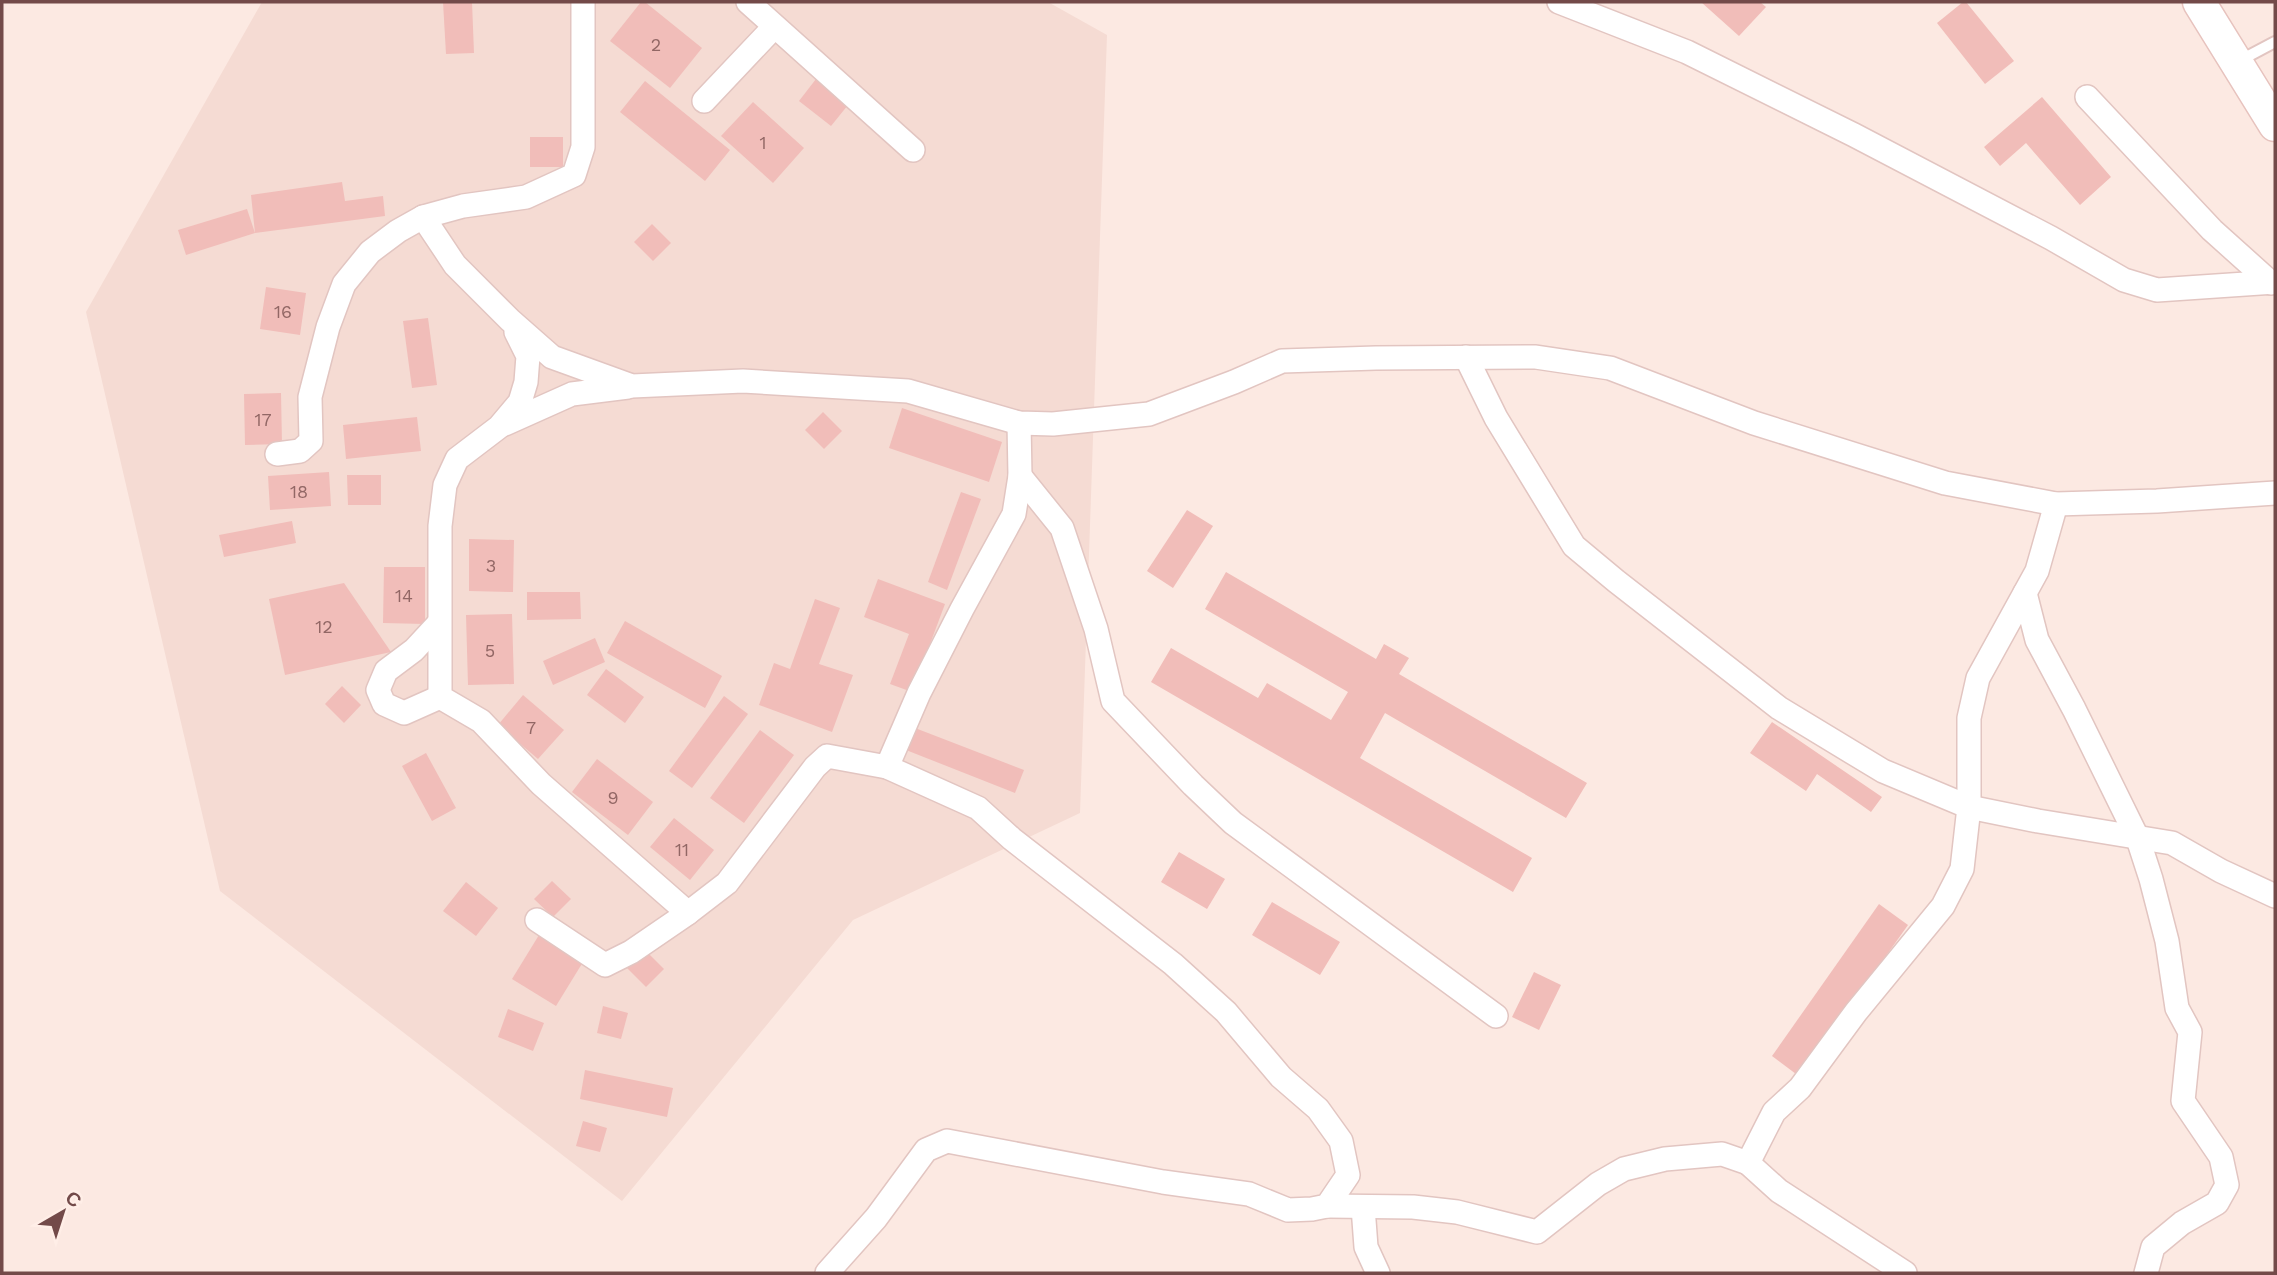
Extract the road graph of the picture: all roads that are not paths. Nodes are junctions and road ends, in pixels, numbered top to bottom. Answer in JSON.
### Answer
{"nodes":[{"id":1,"x":583,"y":2,"type":"edge"},
{"id":2,"x":748,"y":2,"type":"edge"},
{"id":3,"x":1559,"y":2,"type":"edge"},
{"id":4,"x":2199,"y":2,"type":"edge"},
{"id":5,"x":774,"y":27,"type":"junction"},
{"id":6,"x":2275,"y":42,"type":"edge"},
{"id":7,"x":2236,"y":62,"type":"junction"},
{"id":8,"x":2087,"y":97,"type":"dead end"},
{"id":9,"x":704,"y":101,"type":"dead end"},
{"id":10,"x":2275,"y":125,"type":"edge"},
{"id":11,"x":913,"y":150,"type":"dead end"},
{"id":12,"x":423,"y":217,"type":"junction"},
{"id":13,"x":2273,"y":283,"type":"edge"},
{"id":14,"x":510,"y":320,"type":"junction"},
{"id":15,"x":1466,"y":357,"type":"junction"},
{"id":16,"x":632,"y":386,"type":"junction"},
{"id":17,"x":1019,"y":423,"type":"junction"},
{"id":18,"x":499,"y":427,"type":"junction"},
{"id":19,"x":277,"y":454,"type":"dead end"},
{"id":20,"x":1020,"y":476,"type":"junction"},
{"id":21,"x":2275,"y":493,"type":"edge"},
{"id":22,"x":2056,"y":504,"type":"junction"},
{"id":23,"x":2025,"y":593,"type":"junction"},
{"id":24,"x":439,"y":624,"type":"junction"},
{"id":25,"x":440,"y":697,"type":"junction"},
{"id":26,"x":887,"y":767,"type":"junction"},
{"id":27,"x":1969,"y":807,"type":"junction"},
{"id":28,"x":2138,"y":839,"type":"junction"},
{"id":29,"x":2275,"y":896,"type":"edge"},
{"id":30,"x":688,"y":913,"type":"junction"},
{"id":31,"x":537,"y":920,"type":"dead end"},
{"id":32,"x":1496,"y":1016,"type":"dead end"},
{"id":33,"x":1748,"y":1163,"type":"junction"},
{"id":34,"x":1327,"y":1206,"type":"junction"},
{"id":35,"x":1363,"y":1208,"type":"junction"},
{"id":36,"x":827,"y":1273,"type":"edge"},
{"id":37,"x":1378,"y":1273,"type":"edge"},
{"id":38,"x":1905,"y":1273,"type":"edge"},
{"id":39,"x":2146,"y":1273,"type":"edge"}],
"edges":[{"from":1,"to":12,"type":"street"},
{"from":2,"to":5,"type":"street"},
{"from":3,"to":13,"type":"street"},
{"from":4,"to":7,"type":"main road"},
{"from":5,"to":9,"type":"street"},
{"from":5,"to":11,"type":"street"},
{"from":6,"to":7,"type":"lane"},
{"from":7,"to":10,"type":"main road"},
{"from":8,"to":13,"type":"street"},
{"from":12,"to":14,"type":"street"},
{"from":12,"to":19,"type":"street"},
{"from":14,"to":16,"type":"street"},
{"from":14,"to":18,"type":"street"},
{"from":15,"to":17,"type":"street"},
{"from":15,"to":22,"type":"street"},
{"from":15,"to":27,"type":"street"},
{"from":16,"to":17,"type":"street"},
{"from":16,"to":18,"type":"street"},
{"from":17,"to":20,"type":"street"},
{"from":18,"to":24,"type":"street"},
{"from":20,"to":26,"type":"street"},
{"from":20,"to":32,"type":"street"},
{"from":21,"to":22,"type":"street"},
{"from":22,"to":23,"type":"street"},
{"from":23,"to":27,"type":"street"},
{"from":23,"to":28,"type":"street"},
{"from":24,"to":25,"type":"street"},
{"from":24,"to":25,"type":"street"},
{"from":25,"to":30,"type":"street"},
{"from":26,"to":30,"type":"street"},
{"from":26,"to":34,"type":"street"},
{"from":27,"to":28,"type":"street"},
{"from":27,"to":33,"type":"street"},
{"from":28,"to":29,"type":"street"},
{"from":28,"to":39,"type":"street"},
{"from":30,"to":31,"type":"street"},
{"from":33,"to":35,"type":"street"},
{"from":33,"to":38,"type":"street"},
{"from":34,"to":35,"type":"street"},
{"from":34,"to":36,"type":"street"},
{"from":35,"to":37,"type":"street"}]}
